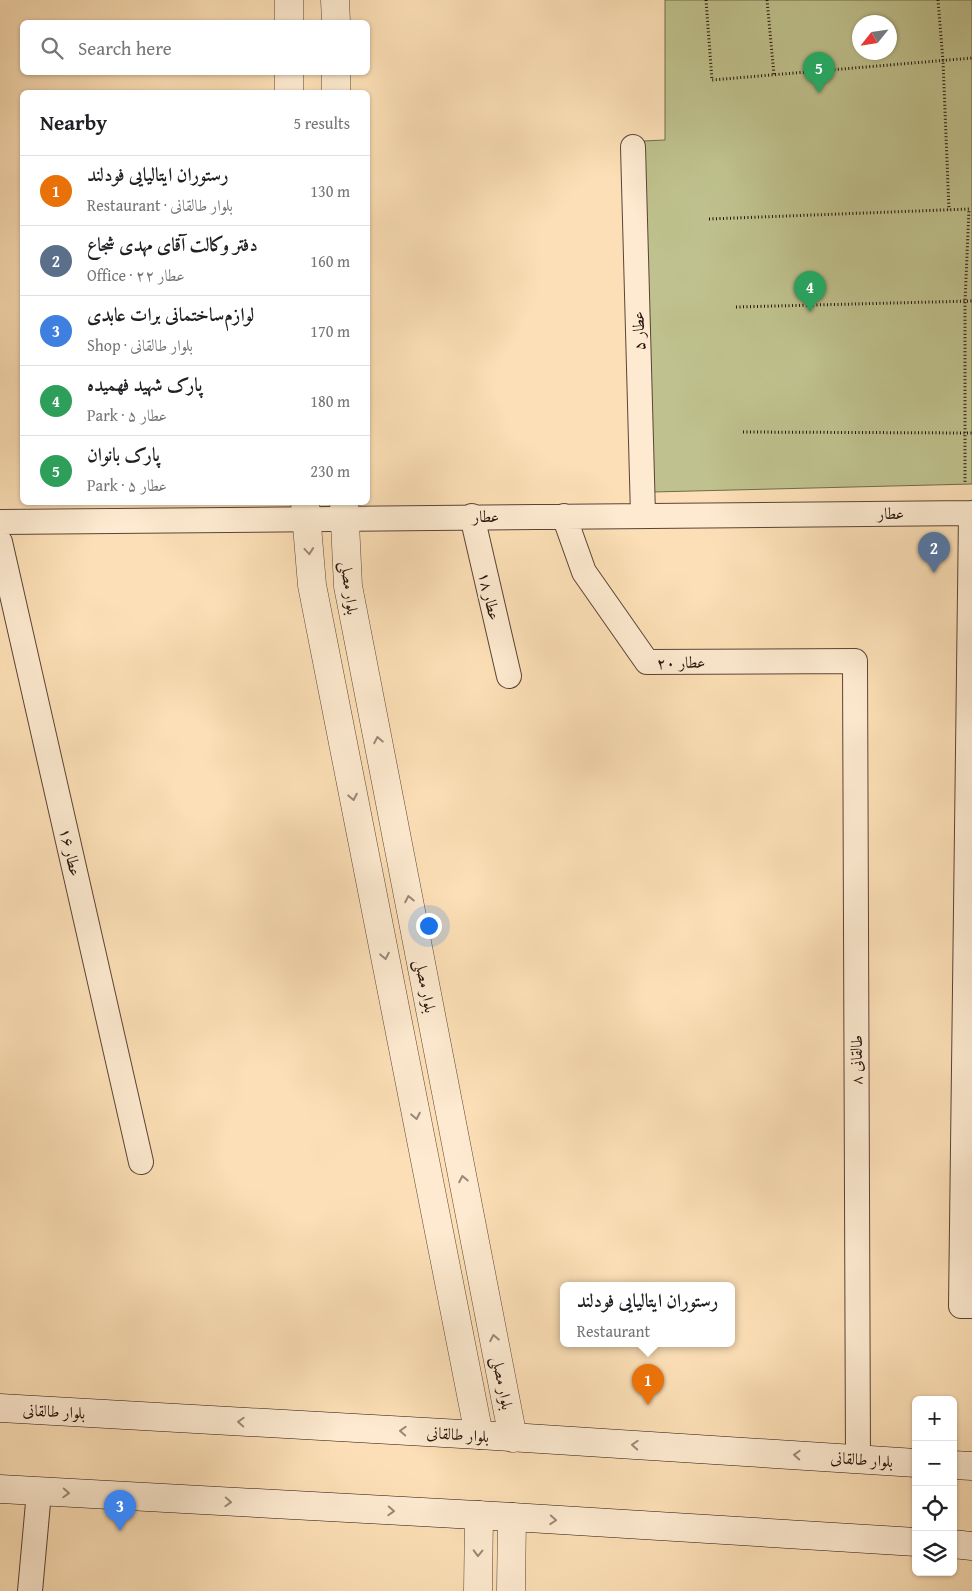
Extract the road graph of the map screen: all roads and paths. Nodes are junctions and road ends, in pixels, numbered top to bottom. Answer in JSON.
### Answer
{"nodes":[{"id":1,"x":289,"y":0,"type":"edge"},
{"id":2,"x":335,"y":0,"type":"edge"},
{"id":3,"x":706,"y":0,"type":"edge"},
{"id":4,"x":767,"y":0,"type":"edge"},
{"id":5,"x":938,"y":0,"type":"edge"},
{"id":6,"x":289,"y":20,"type":"edge"},
{"id":7,"x":336,"y":20,"type":"edge"},
{"id":8,"x":972,"y":58,"type":"edge"},
{"id":9,"x":944,"y":61,"type":"junction"},
{"id":10,"x":289,"y":75,"type":"edge"},
{"id":11,"x":336,"y":75,"type":"edge"},
{"id":12,"x":774,"y":75,"type":"junction"},
{"id":13,"x":288,"y":90,"type":"edge"},
{"id":14,"x":336,"y":90,"type":"edge"},
{"id":15,"x":633,"y":147,"type":"dead end"},
{"id":16,"x":970,"y":209,"type":"edge"},
{"id":17,"x":950,"y":210,"type":"junction"},
{"id":18,"x":709,"y":219,"type":"dead end"},
{"id":19,"x":965,"y":302,"type":"junction"},
{"id":20,"x":972,"y":302,"type":"edge"},
{"id":21,"x":736,"y":306,"type":"dead end"},
{"id":22,"x":744,"y":432,"type":"dead end"},
{"id":23,"x":972,"y":433,"type":"edge"},
{"id":24,"x":965,"y":434,"type":"junction"},
{"id":25,"x":965,"y":484,"type":"dead end"},
{"id":26,"x":305,"y":510,"type":"edge"},
{"id":27,"x":344,"y":510,"type":"edge"},
{"id":28,"x":972,"y":513,"type":"edge"},
{"id":29,"x":643,"y":515,"type":"junction"},
{"id":30,"x":472,"y":516,"type":"junction"},
{"id":31,"x":564,"y":516,"type":"junction"},
{"id":32,"x":0,"y":522,"type":"edge"},
{"id":33,"x":0,"y":542,"type":"edge"},
{"id":34,"x":971,"y":651,"type":"edge"},
{"id":35,"x":855,"y":661,"type":"joint"},
{"id":36,"x":509,"y":676,"type":"dead end"},
{"id":37,"x":141,"y":1162,"type":"dead end"},
{"id":38,"x":966,"y":1306,"type":"edge"},
{"id":39,"x":0,"y":1408,"type":"edge"},
{"id":40,"x":479,"y":1435,"type":"junction"},
{"id":41,"x":513,"y":1438,"type":"junction"},
{"id":42,"x":858,"y":1459,"type":"junction"},
{"id":43,"x":912,"y":1462,"type":"edge"},
{"id":44,"x":957,"y":1465,"type":"edge"},
{"id":45,"x":972,"y":1466,"type":"edge"},
{"id":46,"x":0,"y":1488,"type":"edge"},
{"id":47,"x":39,"y":1492,"type":"junction"},
{"id":48,"x":479,"y":1515,"type":"junction"},
{"id":49,"x":512,"y":1517,"type":"junction"},
{"id":50,"x":912,"y":1542,"type":"edge"},
{"id":51,"x":957,"y":1544,"type":"edge"},
{"id":52,"x":972,"y":1546,"type":"edge"},
{"id":53,"x":30,"y":1591,"type":"edge"},
{"id":54,"x":478,"y":1591,"type":"edge"},
{"id":55,"x":511,"y":1591,"type":"edge"}],
"edges":[{"from":1,"to":6,"type":"street"},
{"from":2,"to":7,"type":"street"},
{"from":3,"to":12,"type":"path"},
{"from":4,"to":12,"type":"path"},
{"from":5,"to":9,"type":"path"},
{"from":8,"to":9,"type":"path"},
{"from":9,"to":12,"type":"path"},
{"from":9,"to":17,"type":"path"},
{"from":10,"to":13,"type":"street"},
{"from":11,"to":14,"type":"street"},
{"from":15,"to":29,"type":"street","name":"عطار ۵"},
{"from":16,"to":17,"type":"path"},
{"from":16,"to":19,"type":"path"},
{"from":17,"to":18,"type":"path"},
{"from":19,"to":20,"type":"path"},
{"from":19,"to":21,"type":"path"},
{"from":19,"to":24,"type":"path"},
{"from":22,"to":24,"type":"path"},
{"from":23,"to":24,"type":"path"},
{"from":24,"to":25,"type":"path"},
{"from":26,"to":27,"type":"street","name":"عطار"},
{"from":26,"to":32,"type":"street","name":"عطار"},
{"from":26,"to":40,"type":"street","name":"بلوار مصلی","one_way":true},
{"from":27,"to":30,"type":"street","name":"عطار"},
{"from":41,"to":27,"type":"street","name":"بلوار مصلی","one_way":true},
{"from":28,"to":29,"type":"street","name":"عطار"},
{"from":28,"to":34,"type":"street"},
{"from":29,"to":31,"type":"street","name":"عطار"},
{"from":30,"to":31,"type":"street","name":"عطار"},
{"from":30,"to":36,"type":"street","name":"عطار ۱۸"},
{"from":31,"to":35,"type":"street","name":"عطار ۲۰"},
{"from":33,"to":37,"type":"street","name":"عطار ۱۶"},
{"from":34,"to":38,"type":"street"},
{"from":35,"to":42,"type":"street","name":"طالقانی ۸"},
{"from":40,"to":39,"type":"street","name":"بلوار طالقانی","one_way":true},
{"from":40,"to":41,"type":"street","name":"بلوار طالقانی"},
{"from":42,"to":41,"type":"street","name":"بلوار طالقانی","one_way":true},
{"from":42,"to":43,"type":"street","name":"بلوار طالقانی"},
{"from":44,"to":45,"type":"street"},
{"from":46,"to":47,"type":"street"},
{"from":47,"to":48,"type":"street","one_way":true},
{"from":47,"to":53,"type":"street"},
{"from":48,"to":49,"type":"street"},
{"from":48,"to":54,"type":"street","one_way":true},
{"from":49,"to":50,"type":"street","one_way":true},
{"from":49,"to":55,"type":"street"},
{"from":51,"to":52,"type":"street"}]}
